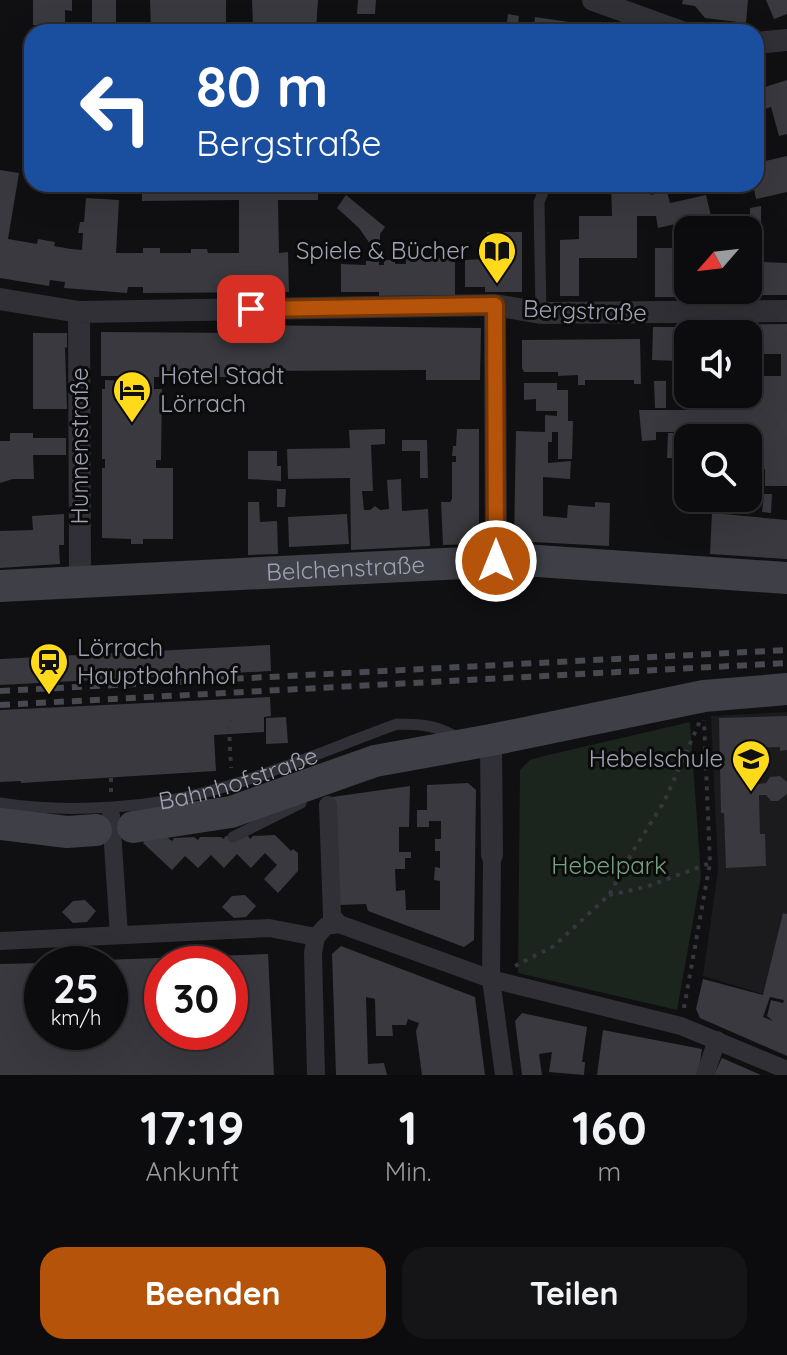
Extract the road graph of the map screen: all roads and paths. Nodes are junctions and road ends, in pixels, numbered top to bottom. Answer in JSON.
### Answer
{"nodes":[{"id":1,"x":593,"y":0,"type":"edge"},
{"id":2,"x":660,"y":24,"type":"edge"},
{"id":3,"x":787,"y":40,"type":"edge"},
{"id":4,"x":764,"y":42,"type":"edge"},
{"id":5,"x":543,"y":192,"type":"edge"},
{"id":6,"x":0,"y":299,"type":"edge"},
{"id":7,"x":495,"y":305,"type":"junction"},
{"id":8,"x":787,"y":311,"type":"edge"},
{"id":9,"x":79,"y":312,"type":"junction"},
{"id":10,"x":541,"y":313,"type":"junction"},
{"id":11,"x":496,"y":561,"type":"junction"},
{"id":12,"x":787,"y":578,"type":"edge"},
{"id":13,"x":80,"y":580,"type":"junction"},
{"id":14,"x":0,"y":586,"type":"edge"},
{"id":15,"x":787,"y":689,"type":"edge"},
{"id":16,"x":230,"y":723,"type":"dead end"},
{"id":17,"x":479,"y":742,"type":"junction"},
{"id":18,"x":348,"y":768,"type":"junction"},
{"id":19,"x":231,"y":785,"type":"junction"},
{"id":20,"x":0,"y":803,"type":"edge"},
{"id":21,"x":328,"y":805,"type":"dead end"},
{"id":22,"x":0,"y":824,"type":"edge"},
{"id":23,"x":113,"y":824,"type":"junction"},
{"id":24,"x":233,"y":837,"type":"dead end"},
{"id":25,"x":492,"y":855,"type":"joint"},
{"id":26,"x":710,"y":863,"type":"junction"},
{"id":27,"x":609,"y":895,"type":"junction"},
{"id":28,"x":339,"y":924,"type":"junction"},
{"id":29,"x":119,"y":935,"type":"junction"},
{"id":30,"x":316,"y":937,"type":"junction"},
{"id":31,"x":0,"y":941,"type":"edge"},
{"id":32,"x":491,"y":979,"type":"junction"},
{"id":33,"x":681,"y":1026,"type":"junction"},
{"id":34,"x":717,"y":1040,"type":"junction"},
{"id":35,"x":787,"y":1070,"type":"edge"},
{"id":36,"x":316,"y":1075,"type":"edge"},
{"id":37,"x":504,"y":1075,"type":"edge"},
{"id":38,"x":705,"y":1075,"type":"edge"}],
"edges":[{"from":1,"to":2,"type":"street"},
{"from":3,"to":4,"type":"street"},
{"from":5,"to":10,"type":"lane"},
{"from":6,"to":9,"type":"street","name":"Bergstraße"},
{"from":7,"to":9,"type":"street","name":"Bergstraße"},
{"from":7,"to":10,"type":"street","name":"Bergstraße"},
{"from":7,"to":11,"type":"street"},
{"from":8,"to":10,"type":"street","name":"Bergstraße"},
{"from":9,"to":13,"type":"street","name":"Hunnenstraße"},
{"from":11,"to":12,"type":"main road","name":"Belchenstraße"},
{"from":11,"to":13,"type":"main road","name":"Belchenstraße"},
{"from":13,"to":14,"type":"main road","name":"Belchenstraße"},
{"from":15,"to":17,"type":"main road","name":"Bahnhofstraße"},
{"from":16,"to":19,"type":"path"},
{"from":17,"to":18,"type":"main road","name":"Bahnhofstraße"},
{"from":17,"to":19,"type":"lane","name":"Bahnhofstraße"},
{"from":17,"to":25,"type":"street"},
{"from":18,"to":23,"type":"main road","name":"Bahnhofstraße"},
{"from":18,"to":24,"type":"lane"},
{"from":19,"to":20,"type":"lane","name":"Bahnhofstraße"},
{"from":21,"to":28,"type":"street"},
{"from":22,"to":23,"type":"main road","name":"Bahnhofstraße"},
{"from":23,"to":29,"type":"street"},
{"from":25,"to":32,"type":"street"},
{"from":26,"to":27,"type":"path"},
{"from":26,"to":27,"type":"path"},
{"from":26,"to":33,"type":"path"},
{"from":27,"to":32,"type":"path"},
{"from":28,"to":30,"type":"street"},
{"from":28,"to":32,"type":"street"},
{"from":29,"to":30,"type":"street"},
{"from":29,"to":31,"type":"street"},
{"from":30,"to":36,"type":"street"},
{"from":32,"to":33,"type":"street"},
{"from":32,"to":37,"type":"street"},
{"from":33,"to":34,"type":"street"},
{"from":34,"to":35,"type":"street"},
{"from":34,"to":38,"type":"street"}]}
